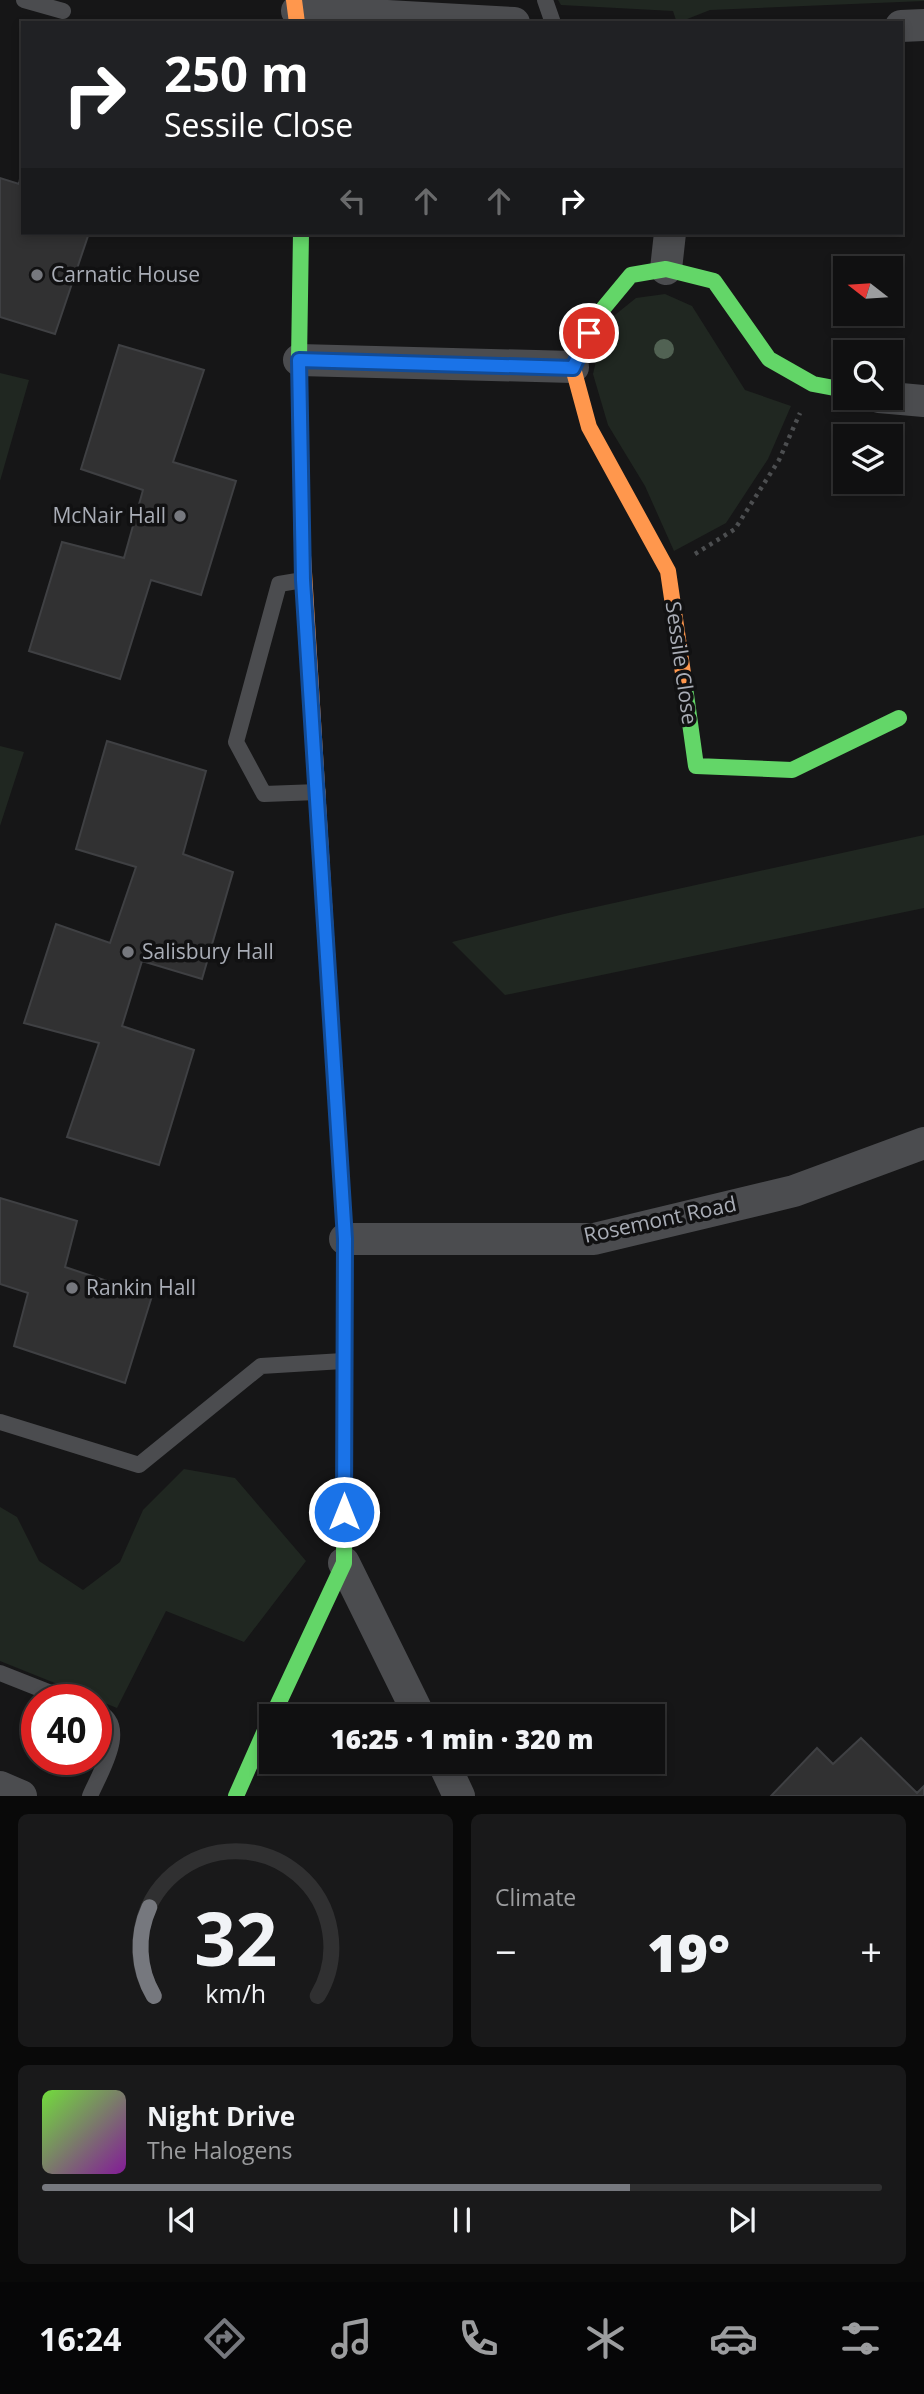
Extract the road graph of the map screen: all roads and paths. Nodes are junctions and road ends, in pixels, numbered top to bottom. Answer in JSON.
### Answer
{"nodes":[{"id":1,"x":24,"y":0,"type":"edge"},
{"id":2,"x":545,"y":0,"type":"edge"},
{"id":3,"x":308,"y":9,"type":"edge"},
{"id":4,"x":63,"y":11,"type":"dead end"},
{"id":5,"x":485,"y":21,"type":"edge"},
{"id":6,"x":552,"y":21,"type":"edge"},
{"id":7,"x":924,"y":25,"type":"edge"},
{"id":8,"x":903,"y":26,"type":"edge"},
{"id":9,"x":301,"y":235,"type":"edge"},
{"id":10,"x":670,"y":235,"type":"edge"},
{"id":11,"x":666,"y":269,"type":"junction"},
{"id":12,"x":299,"y":360,"type":"junction"},
{"id":13,"x":573,"y":368,"type":"junction"},
{"id":14,"x":813,"y":384,"type":"junction"},
{"id":15,"x":833,"y":388,"type":"edge"},
{"id":16,"x":903,"y":399,"type":"edge"},
{"id":17,"x":924,"y":401,"type":"edge"},
{"id":18,"x":668,"y":571,"type":"junction"},
{"id":19,"x":303,"y":580,"type":"junction"},
{"id":20,"x":899,"y":718,"type":"dead end"},
{"id":21,"x":317,"y":792,"type":"junction"},
{"id":22,"x":924,"y":1143,"type":"edge"},
{"id":23,"x":345,"y":1239,"type":"junction"},
{"id":24,"x":344,"y":1361,"type":"junction"},
{"id":25,"x":0,"y":1422,"type":"edge"},
{"id":26,"x":344,"y":1563,"type":"junction"},
{"id":27,"x":0,"y":1673,"type":"edge"},
{"id":28,"x":28,"y":1684,"type":"edge"},
{"id":29,"x":277,"y":1704,"type":"edge"},
{"id":30,"x":414,"y":1704,"type":"edge"},
{"id":31,"x":112,"y":1725,"type":"edge"},
{"id":32,"x":112,"y":1743,"type":"edge"},
{"id":33,"x":259,"y":1744,"type":"edge"},
{"id":34,"x":449,"y":1774,"type":"edge"},
{"id":35,"x":99,"y":1775,"type":"edge"},
{"id":36,"x":0,"y":1787,"type":"edge"},
{"id":37,"x":21,"y":1796,"type":"edge"},
{"id":38,"x":90,"y":1796,"type":"edge"},
{"id":39,"x":236,"y":1796,"type":"edge"},
{"id":40,"x":459,"y":1796,"type":"edge"}],
"edges":[{"from":1,"to":4,"type":"lane"},
{"from":2,"to":6,"type":"lane"},
{"from":3,"to":5,"type":"street"},
{"from":7,"to":8,"type":"street"},
{"from":9,"to":12,"type":"street"},
{"from":10,"to":11,"type":"street"},
{"from":11,"to":13,"type":"street"},
{"from":11,"to":14,"type":"street"},
{"from":12,"to":13,"type":"street"},
{"from":12,"to":19,"type":"street"},
{"from":13,"to":18,"type":"street","name":"Sessile Close"},
{"from":14,"to":15,"type":"street"},
{"from":14,"to":18,"type":"path"},
{"from":16,"to":17,"type":"street"},
{"from":18,"to":20,"type":"street","name":"Sessile Close"},
{"from":19,"to":21,"type":"street"},
{"from":19,"to":21,"type":"lane"},
{"from":21,"to":23,"type":"street"},
{"from":22,"to":23,"type":"street","name":"Rosemont Road"},
{"from":23,"to":24,"type":"street"},
{"from":24,"to":25,"type":"lane"},
{"from":24,"to":26,"type":"street"},
{"from":26,"to":29,"type":"street"},
{"from":26,"to":30,"type":"street"},
{"from":27,"to":28,"type":"lane"},
{"from":31,"to":32,"type":"lane"},
{"from":33,"to":39,"type":"street"},
{"from":34,"to":40,"type":"street"},
{"from":35,"to":38,"type":"lane"},
{"from":36,"to":37,"type":"street"}]}
